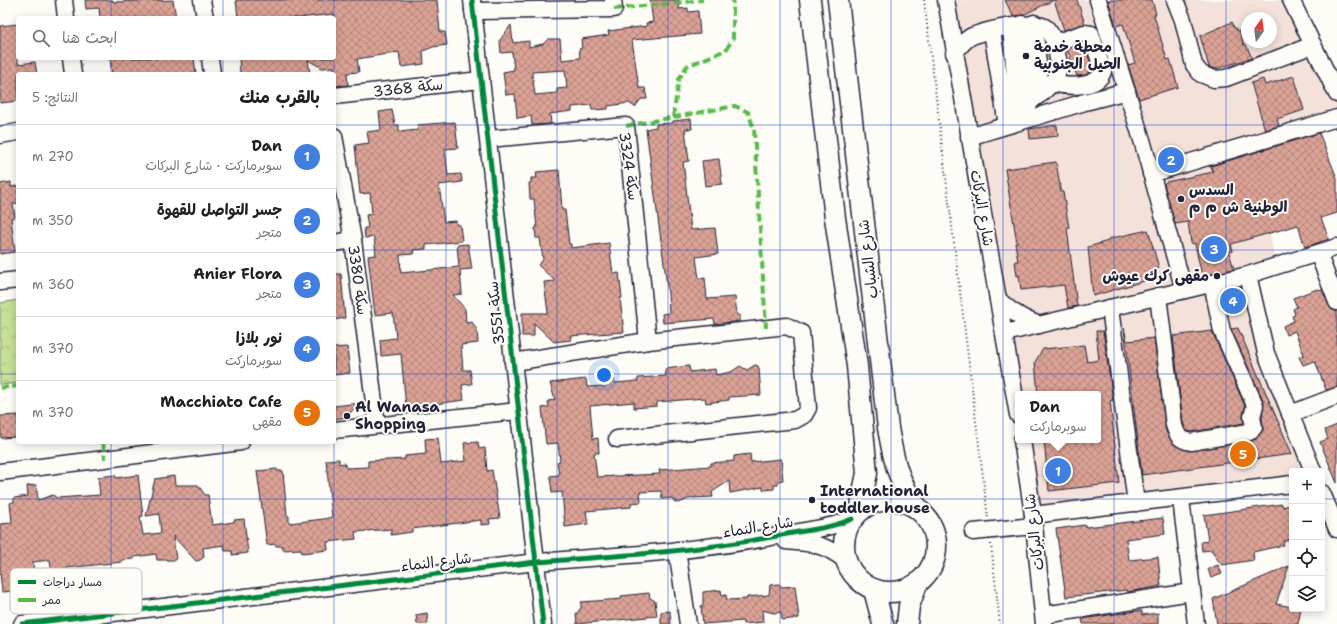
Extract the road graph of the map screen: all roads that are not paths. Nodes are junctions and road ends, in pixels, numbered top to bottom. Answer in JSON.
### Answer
{"nodes":[{"id":1,"x":64,"y":0,"type":"edge"},
{"id":2,"x":202,"y":0,"type":"edge"},
{"id":3,"x":612,"y":0,"type":"edge"},
{"id":4,"x":810,"y":0,"type":"edge"},
{"id":5,"x":838,"y":0,"type":"edge"},
{"id":6,"x":959,"y":0,"type":"edge"},
{"id":7,"x":1098,"y":0,"type":"edge"},
{"id":8,"x":1175,"y":0,"type":"edge"},
{"id":9,"x":1291,"y":0,"type":"edge"},
{"id":10,"x":473,"y":6,"type":"edge"},
{"id":11,"x":947,"y":6,"type":"edge"},
{"id":12,"x":66,"y":16,"type":"edge"},
{"id":13,"x":205,"y":16,"type":"edge"},
{"id":14,"x":1022,"y":25,"type":"junction"},
{"id":15,"x":950,"y":28,"type":"junction"},
{"id":16,"x":992,"y":31,"type":"junction"},
{"id":17,"x":971,"y":36,"type":"junction"},
{"id":18,"x":1054,"y":43,"type":"junction"},
{"id":19,"x":1313,"y":45,"type":"junction"},
{"id":20,"x":954,"y":53,"type":"junction"},
{"id":21,"x":71,"y":60,"type":"edge"},
{"id":22,"x":210,"y":60,"type":"edge"},
{"id":23,"x":73,"y":72,"type":"edge"},
{"id":24,"x":212,"y":72,"type":"edge"},
{"id":25,"x":481,"y":80,"type":"junction"},
{"id":26,"x":1127,"y":91,"type":"junction"},
{"id":27,"x":1337,"y":94,"type":"edge"},
{"id":28,"x":336,"y":96,"type":"edge"},
{"id":29,"x":1027,"y":107,"type":"junction"},
{"id":30,"x":1337,"y":118,"type":"edge"},
{"id":31,"x":16,"y":132,"type":"edge"},
{"id":32,"x":0,"y":135,"type":"edge"},
{"id":33,"x":969,"y":137,"type":"junction"},
{"id":34,"x":489,"y":139,"type":"junction"},
{"id":35,"x":336,"y":147,"type":"edge"},
{"id":36,"x":1152,"y":174,"type":"junction"},
{"id":37,"x":353,"y":240,"type":"junction"},
{"id":38,"x":336,"y":243,"type":"edge"},
{"id":39,"x":1337,"y":247,"type":"edge"},
{"id":40,"x":1318,"y":253,"type":"junction"},
{"id":41,"x":1248,"y":275,"type":"junction"},
{"id":42,"x":16,"y":280,"type":"edge"},
{"id":43,"x":0,"y":282,"type":"edge"},
{"id":44,"x":1212,"y":283,"type":"junction"},
{"id":45,"x":1184,"y":290,"type":"junction"},
{"id":46,"x":1158,"y":296,"type":"junction"},
{"id":47,"x":998,"y":299,"type":"junction"},
{"id":48,"x":1337,"y":302,"type":"edge"},
{"id":49,"x":1110,"y":308,"type":"junction"},
{"id":50,"x":1039,"y":325,"type":"junction"},
{"id":51,"x":1005,"y":333,"type":"junction"},
{"id":52,"x":648,"y":341,"type":"junction"},
{"id":53,"x":513,"y":362,"type":"junction"},
{"id":54,"x":1010,"y":363,"type":"junction"},
{"id":55,"x":1015,"y":396,"type":"edge"},
{"id":56,"x":1337,"y":396,"type":"edge"},
{"id":57,"x":517,"y":411,"type":"junction"},
{"id":58,"x":1290,"y":414,"type":"junction"},
{"id":59,"x":377,"y":425,"type":"junction"},
{"id":60,"x":336,"y":430,"type":"edge"},
{"id":61,"x":617,"y":439,"type":"dead end"},
{"id":62,"x":1022,"y":443,"type":"edge"},
{"id":63,"x":225,"y":444,"type":"edge"},
{"id":64,"x":1312,"y":468,"type":"edge"},
{"id":65,"x":0,"y":472,"type":"edge"},
{"id":66,"x":1289,"y":484,"type":"edge"},
{"id":67,"x":1180,"y":499,"type":"junction"},
{"id":68,"x":1325,"y":500,"type":"edge"},
{"id":69,"x":1136,"y":503,"type":"junction"},
{"id":70,"x":920,"y":511,"type":"junction"},
{"id":71,"x":857,"y":514,"type":"junction"},
{"id":72,"x":1034,"y":521,"type":"junction"},
{"id":73,"x":1337,"y":529,"type":"edge"},
{"id":74,"x":973,"y":532,"type":"dead end"},
{"id":75,"x":767,"y":539,"type":"junction"},
{"id":76,"x":677,"y":550,"type":"junction"},
{"id":77,"x":846,"y":560,"type":"junction"},
{"id":78,"x":536,"y":562,"type":"junction"},
{"id":79,"x":917,"y":584,"type":"junction"},
{"id":80,"x":874,"y":590,"type":"junction"},
{"id":81,"x":1191,"y":592,"type":"junction"},
{"id":82,"x":124,"y":618,"type":"edge"},
{"id":83,"x":1044,"y":620,"type":"edge"},
{"id":84,"x":57,"y":622,"type":"edge"},
{"id":85,"x":22,"y":624,"type":"edge"},
{"id":86,"x":543,"y":624,"type":"edge"},
{"id":87,"x":688,"y":624,"type":"edge"},
{"id":88,"x":883,"y":624,"type":"edge"},
{"id":89,"x":907,"y":624,"type":"edge"},
{"id":90,"x":1196,"y":624,"type":"edge"}],
"edges":[{"from":1,"to":12,"type":"street"},
{"from":2,"to":13,"type":"street"},
{"from":3,"to":10,"type":"street"},
{"from":4,"to":71,"type":"main road","name":"شارع الشباب"},
{"from":5,"to":70,"type":"main road","name":"شارع الشباب"},
{"from":6,"to":11,"type":"street"},
{"from":7,"to":26,"type":"street"},
{"from":8,"to":19,"type":"street"},
{"from":9,"to":19,"type":"street"},
{"from":10,"to":25,"type":"street","name":"سكة 3551"},
{"from":11,"to":15,"type":"street","name":"شارع البركات"},
{"from":14,"to":16,"type":"street"},
{"from":14,"to":18,"type":"street"},
{"from":14,"to":29,"type":"street"},
{"from":14,"to":29,"type":"street"},
{"from":15,"to":17,"type":"street"},
{"from":15,"to":20,"type":"street","name":"شارع البركات"},
{"from":16,"to":17,"type":"street"},
{"from":16,"to":29,"type":"street"},
{"from":17,"to":20,"type":"street"},
{"from":18,"to":29,"type":"street"},
{"from":18,"to":29,"type":"street"},
{"from":19,"to":27,"type":"street"},
{"from":20,"to":33,"type":"street","name":"شارع البركات"},
{"from":21,"to":23,"type":"street"},
{"from":22,"to":24,"type":"street"},
{"from":25,"to":28,"type":"street","name":"سكة 3368"},
{"from":25,"to":34,"type":"street","name":"سكة 3551"},
{"from":26,"to":29,"type":"street"},
{"from":26,"to":36,"type":"street"},
{"from":29,"to":33,"type":"street"},
{"from":30,"to":36,"type":"street"},
{"from":31,"to":32,"type":"street"},
{"from":33,"to":47,"type":"street","name":"شارع البركات"},
{"from":34,"to":52,"type":"street","name":"سكة 3324"},
{"from":34,"to":53,"type":"street","name":"سكة 3551"},
{"from":35,"to":37,"type":"street","name":"سكة 3380"},
{"from":36,"to":45,"type":"street"},
{"from":37,"to":38,"type":"street"},
{"from":37,"to":59,"type":"street","name":"سكة 3380"},
{"from":39,"to":40,"type":"street"},
{"from":40,"to":41,"type":"street"},
{"from":40,"to":48,"type":"street"},
{"from":41,"to":44,"type":"street"},
{"from":41,"to":58,"type":"street"},
{"from":42,"to":43,"type":"street"},
{"from":44,"to":45,"type":"street"},
{"from":44,"to":46,"type":"street"},
{"from":45,"to":46,"type":"street"},
{"from":46,"to":49,"type":"street"},
{"from":47,"to":50,"type":"street"},
{"from":47,"to":51,"type":"street","name":"شارع البركات"},
{"from":49,"to":50,"type":"street"},
{"from":49,"to":69,"type":"street"},
{"from":50,"to":51,"type":"street"},
{"from":50,"to":54,"type":"street"},
{"from":51,"to":54,"type":"street","name":"شارع البركات"},
{"from":52,"to":53,"type":"street"},
{"from":52,"to":61,"type":"street"},
{"from":53,"to":57,"type":"street","name":"سكة 3551"},
{"from":54,"to":55,"type":"street","name":"شارع البركات"},
{"from":56,"to":58,"type":"street"},
{"from":57,"to":59,"type":"street"},
{"from":57,"to":78,"type":"street","name":"سكة 3551"},
{"from":58,"to":64,"type":"street"},
{"from":59,"to":60,"type":"street"},
{"from":62,"to":72,"type":"street","name":"شارع البركات"},
{"from":63,"to":65,"type":"street"},
{"from":66,"to":67,"type":"street"},
{"from":67,"to":69,"type":"street"},
{"from":67,"to":81,"type":"street"},
{"from":68,"to":73,"type":"street"},
{"from":69,"to":72,"type":"street"},
{"from":70,"to":71,"type":"main road"},
{"from":70,"to":79,"type":"main road"},
{"from":71,"to":75,"type":"street","name":"شارع النماء"},
{"from":71,"to":77,"type":"main road"},
{"from":72,"to":74,"type":"street"},
{"from":72,"to":83,"type":"street","name":"شارع البركات"},
{"from":75,"to":76,"type":"street","name":"شارع النماء"},
{"from":75,"to":77,"type":"street","name":"شارع النماء"},
{"from":76,"to":78,"type":"street","name":"شارع النماء"},
{"from":76,"to":87,"type":"street"},
{"from":77,"to":80,"type":"main road"},
{"from":78,"to":82,"type":"street","name":"شارع النماء"},
{"from":78,"to":86,"type":"street","name":"سكة 3551"},
{"from":79,"to":80,"type":"main road"},
{"from":79,"to":89,"type":"main road"},
{"from":80,"to":88,"type":"main road"},
{"from":81,"to":83,"type":"street"},
{"from":81,"to":90,"type":"street"},
{"from":82,"to":84,"type":"street","name":"شارع النماء"},
{"from":84,"to":85,"type":"street","name":"شارع النماء"}]}
